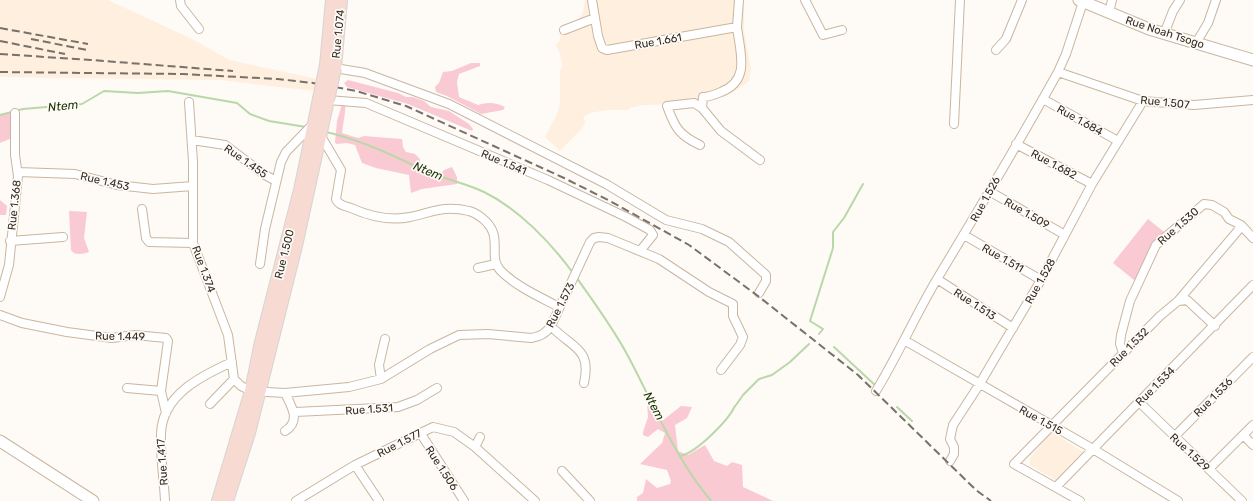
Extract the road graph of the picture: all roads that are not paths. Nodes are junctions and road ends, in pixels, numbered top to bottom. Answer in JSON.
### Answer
{"nodes":[{"id":1,"x":180,"y":0,"type":"edge"},
{"id":2,"x":592,"y":0,"type":"edge"},
{"id":3,"x":738,"y":0,"type":"edge"},
{"id":4,"x":805,"y":0,"type":"edge"},
{"id":5,"x":960,"y":0,"type":"edge"},
{"id":6,"x":1022,"y":0,"type":"edge"},
{"id":7,"x":1112,"y":0,"type":"edge"},
{"id":8,"x":1180,"y":0,"type":"edge"},
{"id":9,"x":1216,"y":0,"type":"edge"},
{"id":10,"x":333,"y":1,"type":"edge"},
{"id":11,"x":1081,"y":1,"type":"edge"},
{"id":12,"x":1109,"y":13,"type":"junction"},
{"id":13,"x":595,"y":18,"type":"junction"},
{"id":14,"x":737,"y":27,"type":"junction"},
{"id":15,"x":199,"y":29,"type":"dead end"},
{"id":16,"x":564,"y":30,"type":"dead end"},
{"id":17,"x":842,"y":30,"type":"dead end"},
{"id":18,"x":1164,"y":34,"type":"junction"},
{"id":19,"x":1196,"y":43,"type":"junction"},
{"id":20,"x":996,"y":50,"type":"dead end"},
{"id":21,"x":1253,"y":60,"type":"edge"},
{"id":22,"x":330,"y":67,"type":"junction"},
{"id":23,"x":1058,"y":72,"type":"junction"},
{"id":24,"x":1043,"y":99,"type":"junction"},
{"id":25,"x":324,"y":100,"type":"junction"},
{"id":26,"x":1253,"y":100,"type":"edge"},
{"id":27,"x":1142,"y":101,"type":"junction"},
{"id":28,"x":189,"y":102,"type":"dead end"},
{"id":29,"x":702,"y":108,"type":"junction"},
{"id":30,"x":15,"y":113,"type":"dead end"},
{"id":31,"x":314,"y":123,"type":"junction"},
{"id":32,"x":954,"y":124,"type":"dead end"},
{"id":33,"x":321,"y":136,"type":"junction"},
{"id":34,"x":192,"y":140,"type":"junction"},
{"id":35,"x":1118,"y":141,"type":"junction"},
{"id":36,"x":1016,"y":144,"type":"junction"},
{"id":37,"x":700,"y":145,"type":"dead end"},
{"id":38,"x":760,"y":160,"type":"dead end"},
{"id":39,"x":18,"y":172,"type":"junction"},
{"id":40,"x":276,"y":181,"type":"junction"},
{"id":41,"x":1092,"y":184,"type":"junction"},
{"id":42,"x":193,"y":186,"type":"junction"},
{"id":43,"x":989,"y":191,"type":"junction"},
{"id":44,"x":142,"y":209,"type":"dead end"},
{"id":45,"x":1241,"y":227,"type":"junction"},
{"id":46,"x":1065,"y":235,"type":"junction"},
{"id":47,"x":964,"y":236,"type":"junction"},
{"id":48,"x":63,"y":237,"type":"dead end"},
{"id":49,"x":1253,"y":238,"type":"edge"},
{"id":50,"x":10,"y":241,"type":"junction"},
{"id":51,"x":193,"y":244,"type":"junction"},
{"id":52,"x":640,"y":251,"type":"junction"},
{"id":53,"x":0,"y":260,"type":"edge"},
{"id":54,"x":260,"y":264,"type":"dead end"},
{"id":55,"x":496,"y":264,"type":"junction"},
{"id":56,"x":8,"y":265,"type":"junction"},
{"id":57,"x":478,"y":268,"type":"dead end"},
{"id":58,"x":937,"y":279,"type":"junction"},
{"id":59,"x":1041,"y":280,"type":"junction"},
{"id":60,"x":1253,"y":285,"type":"edge"},
{"id":61,"x":759,"y":293,"type":"dead end"},
{"id":62,"x":0,"y":297,"type":"edge"},
{"id":63,"x":1178,"y":301,"type":"junction"},
{"id":64,"x":559,"y":307,"type":"junction"},
{"id":65,"x":0,"y":315,"type":"edge"},
{"id":66,"x":551,"y":326,"type":"junction"},
{"id":67,"x":1215,"y":326,"type":"junction"},
{"id":68,"x":1012,"y":328,"type":"junction"},
{"id":69,"x":385,"y":339,"type":"dead end"},
{"id":70,"x":904,"y":340,"type":"junction"},
{"id":71,"x":1123,"y":353,"type":"junction"},
{"id":72,"x":1253,"y":357,"type":"edge"},
{"id":73,"x":232,"y":362,"type":"junction"},
{"id":74,"x":721,"y":370,"type":"dead end"},
{"id":75,"x":381,"y":378,"type":"junction"},
{"id":76,"x":234,"y":379,"type":"junction"},
{"id":77,"x":584,"y":383,"type":"dead end"},
{"id":78,"x":979,"y":385,"type":"junction"},
{"id":79,"x":127,"y":388,"type":"dead end"},
{"id":80,"x":437,"y":388,"type":"dead end"},
{"id":81,"x":161,"y":391,"type":"junction"},
{"id":82,"x":255,"y":391,"type":"junction"},
{"id":83,"x":876,"y":391,"type":"dead end"},
{"id":84,"x":285,"y":393,"type":"junction"},
{"id":85,"x":1139,"y":402,"type":"junction"},
{"id":86,"x":210,"y":404,"type":"dead end"},
{"id":87,"x":166,"y":412,"type":"junction"},
{"id":88,"x":295,"y":412,"type":"junction"},
{"id":89,"x":1051,"y":425,"type":"junction"},
{"id":90,"x":1253,"y":425,"type":"edge"},
{"id":91,"x":285,"y":431,"type":"dead end"},
{"id":92,"x":421,"y":434,"type":"junction"},
{"id":93,"x":1243,"y":435,"type":"junction"},
{"id":94,"x":480,"y":437,"type":"dead end"},
{"id":95,"x":1174,"y":437,"type":"junction"},
{"id":96,"x":0,"y":441,"type":"edge"},
{"id":97,"x":1253,"y":445,"type":"edge"},
{"id":98,"x":475,"y":447,"type":"junction"},
{"id":99,"x":1093,"y":449,"type":"junction"},
{"id":100,"x":950,"y":461,"type":"dead end"},
{"id":101,"x":355,"y":465,"type":"junction"},
{"id":102,"x":1209,"y":469,"type":"junction"},
{"id":103,"x":562,"y":471,"type":"dead end"},
{"id":104,"x":1056,"y":487,"type":"junction"},
{"id":105,"x":93,"y":501,"type":"edge"},
{"id":106,"x":165,"y":501,"type":"edge"},
{"id":107,"x":218,"y":501,"type":"edge"},
{"id":108,"x":227,"y":501,"type":"edge"},
{"id":109,"x":296,"y":501,"type":"edge"},
{"id":110,"x":378,"y":501,"type":"edge"},
{"id":111,"x":464,"y":501,"type":"edge"},
{"id":112,"x":535,"y":501,"type":"edge"},
{"id":113,"x":590,"y":501,"type":"edge"},
{"id":114,"x":1080,"y":501,"type":"edge"},
{"id":115,"x":1178,"y":501,"type":"edge"},
{"id":116,"x":1242,"y":501,"type":"edge"}],
"edges":[{"from":1,"to":15,"type":"street"},
{"from":2,"to":13,"type":"street","name":"Rue 1.661"},
{"from":3,"to":14,"type":"street"},
{"from":4,"to":17,"type":"street"},
{"from":5,"to":32,"type":"street"},
{"from":6,"to":20,"type":"street"},
{"from":7,"to":12,"type":"street"},
{"from":8,"to":18,"type":"street"},
{"from":9,"to":19,"type":"street"},
{"from":10,"to":22,"type":"main road","name":"Rue 1.074"},
{"from":11,"to":12,"type":"main road","name":"Rue Noah Tsogo"},
{"from":11,"to":23,"type":"street","name":"Rue 1.526"},
{"from":12,"to":18,"type":"main road","name":"Rue Noah Tsogo"},
{"from":13,"to":14,"type":"street","name":"Rue 1.661"},
{"from":13,"to":16,"type":"street"},
{"from":14,"to":29,"type":"street"},
{"from":18,"to":19,"type":"main road","name":"Rue Noah Tsogo"},
{"from":19,"to":21,"type":"main road","name":"Rue Noah Tsogo"},
{"from":22,"to":25,"type":"main road","name":"Rue 1.074","bridge":true},
{"from":22,"to":61,"type":"street"},
{"from":23,"to":24,"type":"street","name":"Rue 1.526"},
{"from":23,"to":27,"type":"street","name":"Rue 1.507"},
{"from":24,"to":35,"type":"street","name":"Rue 1.684"},
{"from":24,"to":36,"type":"street","name":"Rue 1.526"},
{"from":25,"to":31,"type":"main road","name":"Rue 1.500"},
{"from":25,"to":33,"type":"main road","name":"Rue 1.500"},
{"from":25,"to":52,"type":"street","name":"Rue 1.541"},
{"from":26,"to":27,"type":"street","name":"Rue 1.507"},
{"from":27,"to":35,"type":"street","name":"Rue 1.528"},
{"from":28,"to":34,"type":"street","name":"Rue 1.374"},
{"from":29,"to":37,"type":"street"},
{"from":29,"to":38,"type":"street"},
{"from":30,"to":39,"type":"street","name":"Rue 1.368"},
{"from":31,"to":40,"type":"street"},
{"from":31,"to":82,"type":"main road","name":"Rue 1.500"},
{"from":33,"to":55,"type":"street"},
{"from":33,"to":82,"type":"main road","name":"Rue 1.500"},
{"from":34,"to":40,"type":"street","name":"Rue 1.455"},
{"from":34,"to":42,"type":"street","name":"Rue 1.374"},
{"from":35,"to":41,"type":"street","name":"Rue 1.528"},
{"from":36,"to":41,"type":"street","name":"Rue 1.682"},
{"from":36,"to":43,"type":"street","name":"Rue 1.526"},
{"from":39,"to":42,"type":"street","name":"Rue 1.453"},
{"from":39,"to":50,"type":"street","name":"Rue 1.368"},
{"from":40,"to":54,"type":"street"},
{"from":41,"to":46,"type":"street","name":"Rue 1.528"},
{"from":42,"to":51,"type":"street","name":"Rue 1.374"},
{"from":43,"to":46,"type":"street","name":"Rue 1.509"},
{"from":43,"to":47,"type":"street","name":"Rue 1.526"},
{"from":44,"to":51,"type":"street"},
{"from":45,"to":49,"type":"street","name":"Rue 1.530"},
{"from":45,"to":63,"type":"street","name":"Rue 1.532"},
{"from":45,"to":71,"type":"street","name":"Rue 1.530"},
{"from":46,"to":59,"type":"street","name":"Rue 1.528"},
{"from":47,"to":58,"type":"street","name":"Rue 1.526"},
{"from":47,"to":59,"type":"street","name":"Rue 1.511"},
{"from":48,"to":50,"type":"street"},
{"from":50,"to":56,"type":"street","name":"Rue 1.368"},
{"from":51,"to":73,"type":"street","name":"Rue 1.374"},
{"from":52,"to":64,"type":"street","name":"Rue 1.573"},
{"from":52,"to":74,"type":"street","name":"Rue 1.573"},
{"from":53,"to":56,"type":"street"},
{"from":55,"to":57,"type":"street"},
{"from":55,"to":64,"type":"street"},
{"from":56,"to":62,"type":"street","name":"Rue 1.368"},
{"from":58,"to":68,"type":"street","name":"Rue 1.513"},
{"from":58,"to":70,"type":"street","name":"Rue 1.526"},
{"from":59,"to":68,"type":"street","name":"Rue 1.528"},
{"from":60,"to":67,"type":"street","name":"Rue 1.534"},
{"from":63,"to":67,"type":"street"},
{"from":63,"to":71,"type":"street","name":"Rue 1.532"},
{"from":64,"to":66,"type":"street","name":"Rue 1.573"},
{"from":65,"to":81,"type":"street","name":"Rue 1.449"},
{"from":66,"to":75,"type":"street","name":"Rue 1.573"},
{"from":66,"to":77,"type":"street"},
{"from":67,"to":85,"type":"street","name":"Rue 1.534"},
{"from":68,"to":78,"type":"street","name":"Rue 1.528"},
{"from":69,"to":75,"type":"street"},
{"from":70,"to":78,"type":"street","name":"Rue 1.515"},
{"from":70,"to":83,"type":"street","name":"Rue 1.526"},
{"from":71,"to":89,"type":"street","name":"Rue 1.532"},
{"from":72,"to":95,"type":"street","name":"Rue 1.536"},
{"from":73,"to":76,"type":"street","name":"Rue 1.374"},
{"from":73,"to":87,"type":"street","name":"Rue 1.417"},
{"from":75,"to":84,"type":"street","name":"Rue 1.573"},
{"from":76,"to":82,"type":"street"},
{"from":76,"to":86,"type":"street"},
{"from":78,"to":89,"type":"street","name":"Rue 1.515"},
{"from":78,"to":100,"type":"street","name":"Rue 1.528"},
{"from":79,"to":81,"type":"street"},
{"from":80,"to":88,"type":"street","name":"Rue 1.531"},
{"from":81,"to":87,"type":"street","name":"Rue 1.449"},
{"from":82,"to":84,"type":"street","name":"Rue 1.573"},
{"from":82,"to":107,"type":"main road","name":"Rue 1.500"},
{"from":82,"to":108,"type":"main road","name":"Rue 1.500"},
{"from":84,"to":88,"type":"street"},
{"from":85,"to":95,"type":"street","name":"Rue 1.529"},
{"from":85,"to":99,"type":"street","name":"Rue 1.534"},
{"from":87,"to":106,"type":"street","name":"Rue 1.417"},
{"from":88,"to":91,"type":"street"},
{"from":89,"to":99,"type":"street","name":"Rue 1.515"},
{"from":89,"to":104,"type":"street","name":"Rue 1.532"},
{"from":90,"to":93,"type":"street"},
{"from":92,"to":98,"type":"street","name":"Rue 1.577"},
{"from":92,"to":101,"type":"street","name":"Rue 1.577"},
{"from":92,"to":111,"type":"street","name":"Rue 1.506"},
{"from":93,"to":97,"type":"street"},
{"from":93,"to":102,"type":"street"},
{"from":94,"to":98,"type":"street"},
{"from":95,"to":102,"type":"street","name":"Rue 1.529"},
{"from":96,"to":105,"type":"main road"},
{"from":98,"to":112,"type":"street","name":"Rue 1.577"},
{"from":99,"to":104,"type":"street","name":"Rue 1.534"},
{"from":99,"to":115,"type":"street","name":"Rue 1.515"},
{"from":101,"to":109,"type":"street","name":"Rue 1.577"},
{"from":101,"to":110,"type":"street"},
{"from":102,"to":116,"type":"street","name":"Rue 1.529"},
{"from":103,"to":113,"type":"street"},
{"from":104,"to":114,"type":"street"}]}
